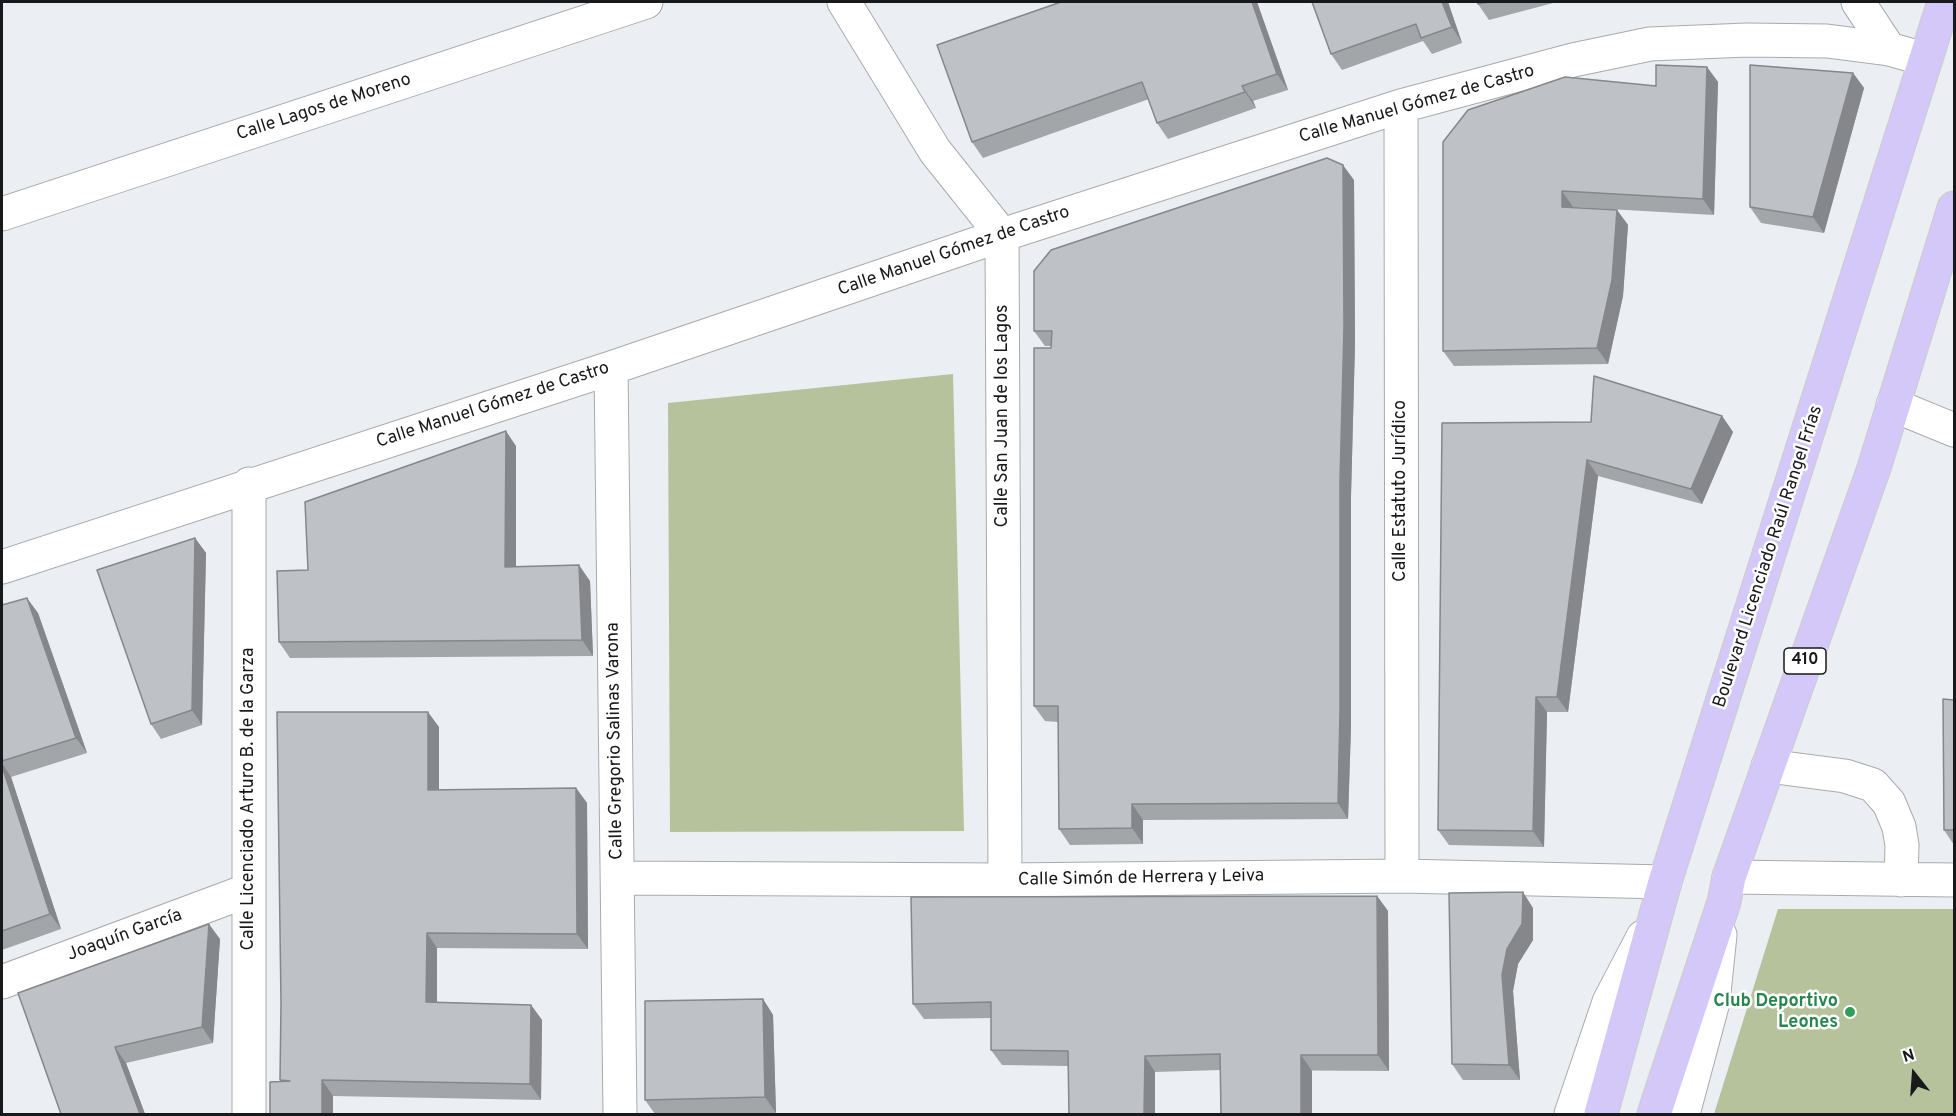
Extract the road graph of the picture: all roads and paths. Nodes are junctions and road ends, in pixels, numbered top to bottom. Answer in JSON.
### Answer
{"nodes":[{"id":1,"x":646,"y":2,"type":"edge"},
{"id":2,"x":844,"y":2,"type":"edge"},
{"id":3,"x":1858,"y":2,"type":"edge"},
{"id":4,"x":1944,"y":2,"type":"edge"},
{"id":5,"x":1889,"y":49,"type":"junction"},
{"id":6,"x":1924,"y":59,"type":"junction"},
{"id":7,"x":1401,"y":106,"type":"junction"},
{"id":8,"x":1954,"y":208,"type":"edge"},
{"id":9,"x":2,"y":214,"type":"edge"},
{"id":10,"x":1002,"y":235,"type":"junction"},
{"id":11,"x":611,"y":368,"type":"junction"},
{"id":12,"x":1893,"y":405,"type":"junction"},
{"id":13,"x":1954,"y":430,"type":"edge"},
{"id":14,"x":249,"y":484,"type":"junction"},
{"id":15,"x":2,"y":567,"type":"edge"},
{"id":16,"x":1768,"y":766,"type":"junction"},
{"id":17,"x":1402,"y":876,"type":"junction"},
{"id":18,"x":618,"y":878,"type":"junction"},
{"id":19,"x":1005,"y":880,"type":"junction"},
{"id":20,"x":1901,"y":880,"type":"junction"},
{"id":21,"x":1954,"y":880,"type":"edge"},
{"id":22,"x":1665,"y":882,"type":"junction"},
{"id":23,"x":249,"y":890,"type":"junction"},
{"id":24,"x":1727,"y":890,"type":"junction"},
{"id":25,"x":1655,"y":914,"type":"junction"},
{"id":26,"x":2,"y":982,"type":"edge"},
{"id":27,"x":249,"y":1114,"type":"edge"},
{"id":28,"x":620,"y":1114,"type":"edge"},
{"id":29,"x":1571,"y":1114,"type":"edge"},
{"id":30,"x":1601,"y":1114,"type":"edge"},
{"id":31,"x":1654,"y":1114,"type":"edge"},
{"id":32,"x":1683,"y":1114,"type":"edge"}],
"edges":[{"from":1,"to":9,"type":"street","name":"Calle Lagos de Moreno"},
{"from":2,"to":10,"type":"street"},
{"from":3,"to":5,"type":"street"},
{"from":4,"to":6,"type":"main road","name":"Boulevard Licenciado Raúl Rangel Frías"},
{"from":5,"to":6,"type":"street","name":"Calle Manuel Gómez de Castro"},
{"from":5,"to":7,"type":"street","name":"Calle Manuel Gómez de Castro"},
{"from":6,"to":22,"type":"main road","name":"Boulevard Licenciado Raúl Rangel Frías"},
{"from":7,"to":10,"type":"street","name":"Calle Manuel Gómez de Castro"},
{"from":7,"to":17,"type":"street","name":"Calle Estatuto Jurídico"},
{"from":8,"to":12,"type":"main road","number":"410"},
{"from":10,"to":11,"type":"street","name":"Calle Manuel Gómez de Castro"},
{"from":10,"to":19,"type":"street","name":"Calle San Juan de los Lagos"},
{"from":11,"to":14,"type":"street","name":"Calle Manuel Gómez de Castro"},
{"from":11,"to":18,"type":"street","name":"Calle Gregorio Salinas Varona"},
{"from":12,"to":13,"type":"street"},
{"from":12,"to":16,"type":"main road","number":"410"},
{"from":14,"to":15,"type":"street","name":"Calle Manuel Gómez de Castro"},
{"from":14,"to":23,"type":"street","name":"Calle Licenciado Arturo B. de la Garza"},
{"from":16,"to":20,"type":"street"},
{"from":16,"to":24,"type":"main road","number":"410"},
{"from":17,"to":19,"type":"street","name":"Calle Simón de Herrera y Leiva"},
{"from":17,"to":22,"type":"street","name":"Calle Simón de Herrera y Leiva"},
{"from":18,"to":19,"type":"street","name":"Calle Simón de Herrera y Leiva"},
{"from":18,"to":28,"type":"street","name":"Calle Gregorio Salinas Varona"},
{"from":20,"to":21,"type":"street"},
{"from":20,"to":24,"type":"street"},
{"from":22,"to":25,"type":"main road","name":"Boulevard Licenciado Raúl Rangel Frías"},
{"from":23,"to":26,"type":"street","name":"Joaquín García"},
{"from":23,"to":27,"type":"street","name":"Calle Licenciado Arturo B. de la Garza"},
{"from":24,"to":31,"type":"main road","number":"410"},
{"from":24,"to":32,"type":"street"},
{"from":25,"to":29,"type":"street"},
{"from":25,"to":30,"type":"main road","name":"Boulevard Licenciado Raúl Rangel Frías"}]}
